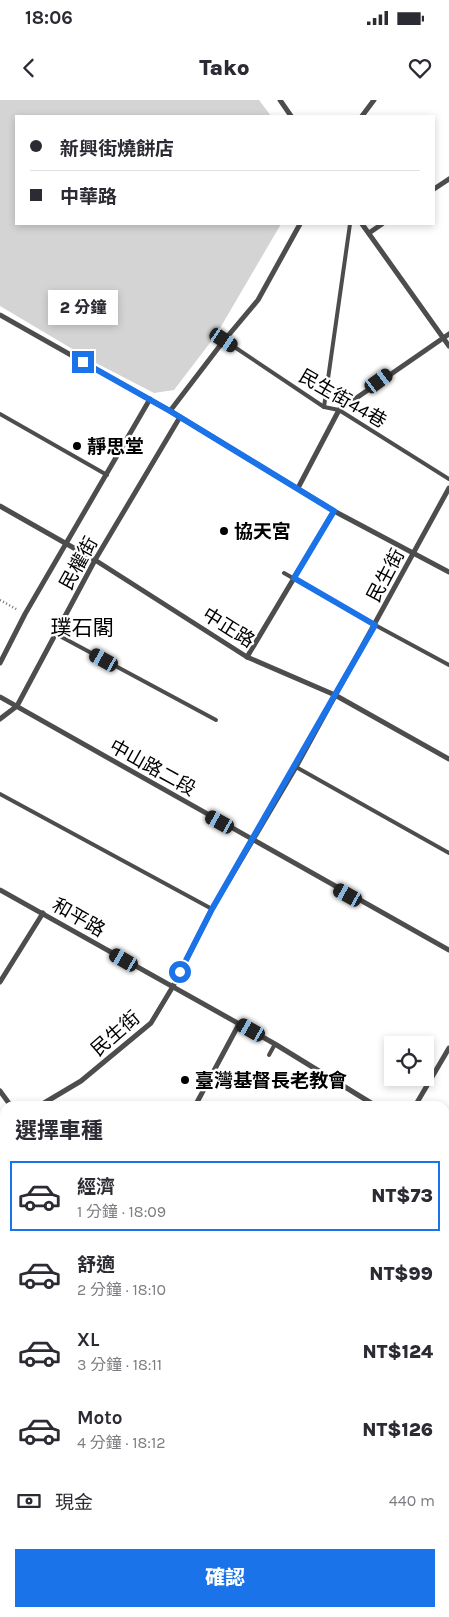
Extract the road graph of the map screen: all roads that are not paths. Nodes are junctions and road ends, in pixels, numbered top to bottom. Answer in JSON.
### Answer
{"nodes":[{"id":1,"x":280,"y":100,"type":"edge"},
{"id":2,"x":374,"y":100,"type":"edge"},
{"id":3,"x":290,"y":115,"type":"edge"},
{"id":4,"x":363,"y":115,"type":"edge"},
{"id":5,"x":449,"y":179,"type":"edge"},
{"id":6,"x":435,"y":189,"type":"edge"},
{"id":7,"x":299,"y":225,"type":"edge"},
{"id":8,"x":350,"y":225,"type":"edge"},
{"id":9,"x":363,"y":225,"type":"edge"},
{"id":10,"x":381,"y":225,"type":"edge"},
{"id":11,"x":369,"y":233,"type":"junction"},
{"id":12,"x":0,"y":315,"type":"edge"},
{"id":13,"x":449,"y":334,"type":"edge"},
{"id":14,"x":444,"y":338,"type":"junction"},
{"id":15,"x":224,"y":340,"type":"junction"},
{"id":16,"x":449,"y":346,"type":"edge"},
{"id":17,"x":150,"y":400,"type":"junction"},
{"id":18,"x":324,"y":406,"type":"junction"},
{"id":19,"x":339,"y":410,"type":"junction"},
{"id":20,"x":170,"y":411,"type":"junction"},
{"id":21,"x":0,"y":414,"type":"edge"},
{"id":22,"x":180,"y":417,"type":"junction"},
{"id":23,"x":107,"y":475,"type":"junction"},
{"id":24,"x":449,"y":479,"type":"edge"},
{"id":25,"x":298,"y":488,"type":"junction"},
{"id":26,"x":449,"y":488,"type":"edge"},
{"id":27,"x":0,"y":506,"type":"edge"},
{"id":28,"x":334,"y":511,"type":"junction"},
{"id":29,"x":68,"y":543,"type":"junction"},
{"id":30,"x":414,"y":552,"type":"junction"},
{"id":31,"x":95,"y":560,"type":"junction"},
{"id":32,"x":449,"y":572,"type":"edge"},
{"id":33,"x":284,"y":573,"type":"dead end"},
{"id":34,"x":294,"y":578,"type":"junction"},
{"id":35,"x":375,"y":625,"type":"junction"},
{"id":36,"x":56,"y":634,"type":"junction"},
{"id":37,"x":247,"y":657,"type":"junction"},
{"id":38,"x":0,"y":663,"type":"edge"},
{"id":39,"x":449,"y":665,"type":"edge"},
{"id":40,"x":335,"y":695,"type":"junction"},
{"id":41,"x":0,"y":697,"type":"edge"},
{"id":42,"x":17,"y":706,"type":"junction"},
{"id":43,"x":0,"y":719,"type":"edge"},
{"id":44,"x":216,"y":720,"type":"dead end"},
{"id":45,"x":449,"y":759,"type":"edge"},
{"id":46,"x":296,"y":767,"type":"junction"},
{"id":47,"x":0,"y":794,"type":"edge"},
{"id":48,"x":252,"y":840,"type":"junction"},
{"id":49,"x":449,"y":853,"type":"edge"},
{"id":50,"x":0,"y":890,"type":"edge"},
{"id":51,"x":212,"y":909,"type":"junction"},
{"id":52,"x":43,"y":913,"type":"junction"},
{"id":53,"x":449,"y":950,"type":"edge"},
{"id":54,"x":0,"y":982,"type":"edge"},
{"id":55,"x":172,"y":988,"type":"junction"},
{"id":56,"x":239,"y":1024,"type":"junction"},
{"id":57,"x":275,"y":1044,"type":"junction"},
{"id":58,"x":449,"y":1048,"type":"edge"},
{"id":59,"x":269,"y":1055,"type":"dead end"},
{"id":60,"x":47,"y":1101,"type":"edge"},
{"id":61,"x":198,"y":1101,"type":"edge"},
{"id":62,"x":368,"y":1101,"type":"edge"},
{"id":63,"x":418,"y":1101,"type":"edge"}],
"edges":[{"from":1,"to":3,"type":"street"},
{"from":2,"to":4,"type":"street"},
{"from":5,"to":6,"type":"street"},
{"from":7,"to":15,"type":"street"},
{"from":8,"to":18,"type":"lane"},
{"from":9,"to":11,"type":"street"},
{"from":10,"to":11,"type":"street"},
{"from":11,"to":14,"type":"street"},
{"from":12,"to":17,"type":"street"},
{"from":13,"to":14,"type":"street"},
{"from":14,"to":16,"type":"street"},
{"from":14,"to":19,"type":"street"},
{"from":15,"to":18,"type":"lane","name":"民生街44巷"},
{"from":15,"to":20,"type":"street"},
{"from":17,"to":20,"type":"street"},
{"from":17,"to":23,"type":"street","name":"民權街"},
{"from":18,"to":19,"type":"lane","name":"民生街44巷"},
{"from":19,"to":24,"type":"lane","name":"民生街44巷"},
{"from":19,"to":25,"type":"street"},
{"from":20,"to":22,"type":"street"},
{"from":21,"to":23,"type":"lane"},
{"from":22,"to":25,"type":"street"},
{"from":22,"to":31,"type":"street","name":"民權街"},
{"from":23,"to":29,"type":"street","name":"民權街"},
{"from":25,"to":28,"type":"street"},
{"from":26,"to":30,"type":"street","name":"民生街"},
{"from":27,"to":29,"type":"street","name":"中正路"},
{"from":28,"to":30,"type":"street"},
{"from":28,"to":34,"type":"street"},
{"from":29,"to":31,"type":"street","name":"中正路"},
{"from":29,"to":38,"type":"street","name":"民權街"},
{"from":30,"to":32,"type":"street"},
{"from":30,"to":35,"type":"street","name":"民生街"},
{"from":31,"to":36,"type":"street","name":"民權街"},
{"from":31,"to":37,"type":"street","name":"中正路"},
{"from":33,"to":34,"type":"lane"},
{"from":34,"to":35,"type":"lane"},
{"from":34,"to":37,"type":"street"},
{"from":35,"to":39,"type":"lane"},
{"from":35,"to":40,"type":"street","name":"民生街"},
{"from":36,"to":42,"type":"street","name":"民權街"},
{"from":36,"to":44,"type":"lane"},
{"from":37,"to":40,"type":"street","name":"中正路"},
{"from":40,"to":45,"type":"street","name":"中正路"},
{"from":40,"to":46,"type":"street","name":"民生街"},
{"from":41,"to":42,"type":"street","name":"中山路二段"},
{"from":42,"to":43,"type":"street","name":"民權街"},
{"from":42,"to":48,"type":"street","name":"中山路二段"},
{"from":46,"to":48,"type":"street","name":"民生街"},
{"from":46,"to":49,"type":"lane"},
{"from":47,"to":51,"type":"lane"},
{"from":48,"to":51,"type":"street","name":"民生街"},
{"from":48,"to":53,"type":"street","name":"中山路二段"},
{"from":50,"to":52,"type":"street","name":"和平路"},
{"from":51,"to":55,"type":"street","name":"民生街"},
{"from":52,"to":54,"type":"street"},
{"from":52,"to":55,"type":"street","name":"和平路"},
{"from":55,"to":56,"type":"street","name":"和平路"},
{"from":55,"to":60,"type":"street","name":"民生街"},
{"from":56,"to":57,"type":"street","name":"和平路"},
{"from":56,"to":61,"type":"street"},
{"from":57,"to":59,"type":"lane"},
{"from":57,"to":62,"type":"street","name":"和平路"},
{"from":58,"to":63,"type":"street"}]}
